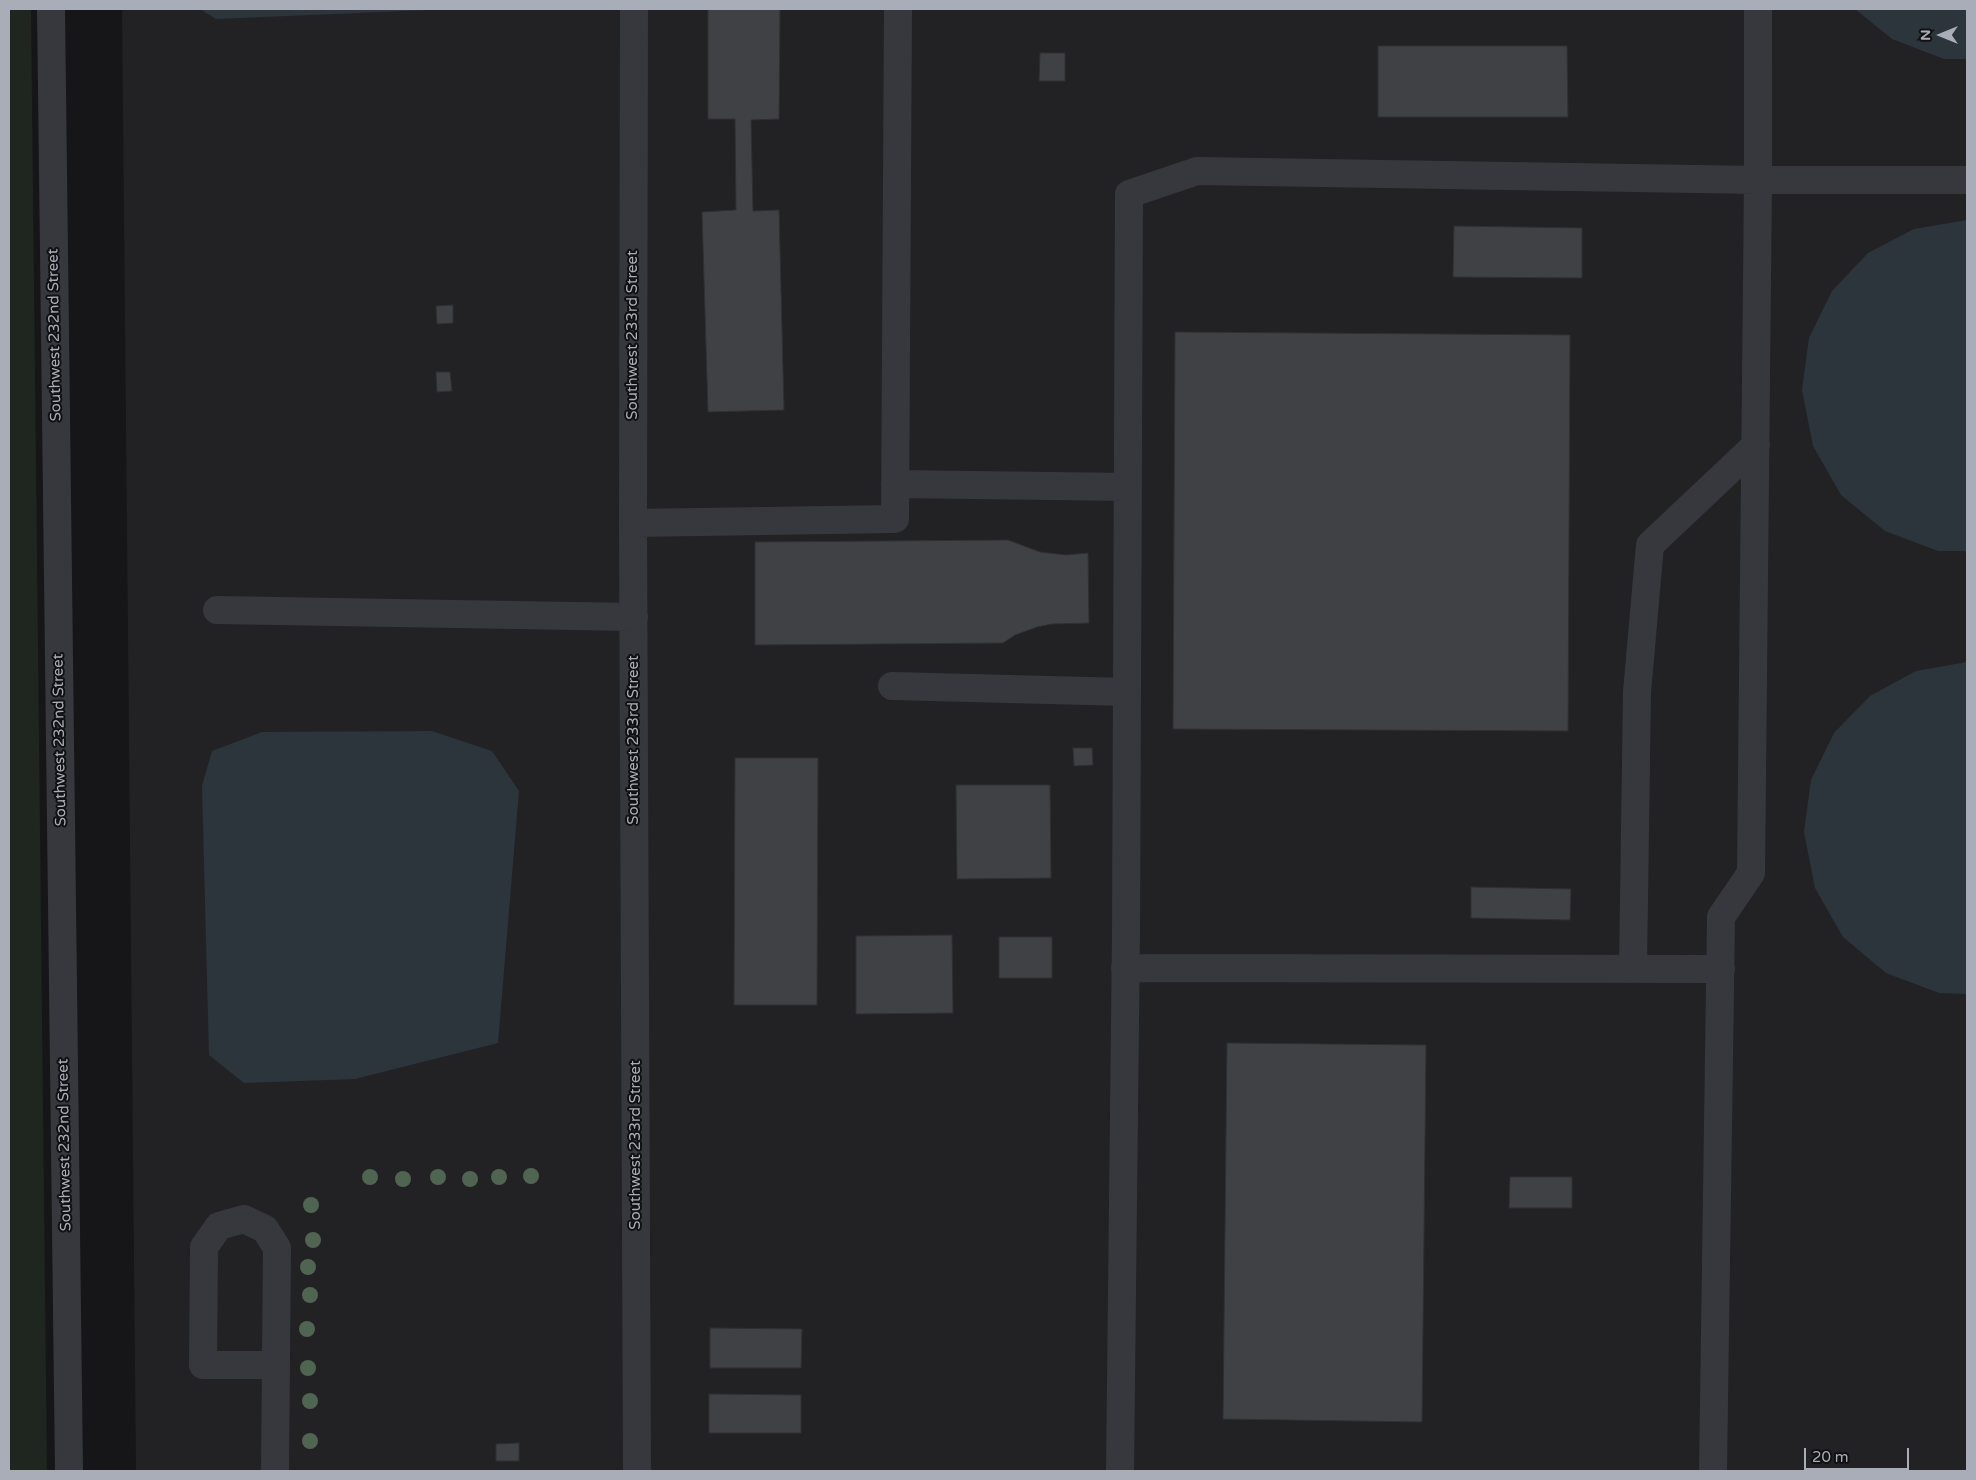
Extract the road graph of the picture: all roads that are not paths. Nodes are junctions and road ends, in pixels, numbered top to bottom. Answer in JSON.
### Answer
{"nodes":[{"id":1,"x":52,"y":9,"type":"edge"},
{"id":2,"x":634,"y":9,"type":"edge"},
{"id":3,"x":898,"y":9,"type":"edge"},
{"id":4,"x":1758,"y":9,"type":"edge"},
{"id":5,"x":1758,"y":180,"type":"junction"},
{"id":6,"x":1967,"y":180,"type":"edge"},
{"id":7,"x":1756,"y":445,"type":"junction"},
{"id":8,"x":895,"y":484,"type":"junction"},
{"id":9,"x":1128,"y":487,"type":"junction"},
{"id":10,"x":633,"y":523,"type":"junction"},
{"id":11,"x":217,"y":610,"type":"dead end"},
{"id":12,"x":634,"y":617,"type":"junction"},
{"id":13,"x":892,"y":686,"type":"dead end"},
{"id":14,"x":1127,"y":692,"type":"junction"},
{"id":15,"x":1126,"y":968,"type":"junction"},
{"id":16,"x":1633,"y":969,"type":"junction"},
{"id":17,"x":1720,"y":969,"type":"junction"},
{"id":18,"x":275,"y":1365,"type":"junction"},
{"id":19,"x":69,"y":1471,"type":"edge"},
{"id":20,"x":275,"y":1471,"type":"edge"},
{"id":21,"x":637,"y":1471,"type":"edge"},
{"id":22,"x":1120,"y":1471,"type":"edge"},
{"id":23,"x":1713,"y":1471,"type":"edge"}],
"edges":[{"from":1,"to":19,"type":"street","name":"Southwest 232nd Street"},
{"from":2,"to":10,"type":"street","name":"Southwest 233rd Street"},
{"from":3,"to":8,"type":"street"},
{"from":4,"to":5,"type":"street"},
{"from":5,"to":6,"type":"street"},
{"from":5,"to":7,"type":"street"},
{"from":5,"to":9,"type":"street"},
{"from":7,"to":16,"type":"street"},
{"from":7,"to":17,"type":"street"},
{"from":8,"to":9,"type":"street"},
{"from":8,"to":10,"type":"street"},
{"from":9,"to":14,"type":"street"},
{"from":10,"to":12,"type":"street","name":"Southwest 233rd Street"},
{"from":11,"to":12,"type":"street"},
{"from":12,"to":21,"type":"street","name":"Southwest 233rd Street"},
{"from":13,"to":14,"type":"street"},
{"from":14,"to":15,"type":"street"},
{"from":15,"to":16,"type":"street"},
{"from":15,"to":22,"type":"street"},
{"from":16,"to":17,"type":"street"},
{"from":17,"to":23,"type":"street"},
{"from":18,"to":18,"type":"street"},
{"from":18,"to":20,"type":"street"}]}
